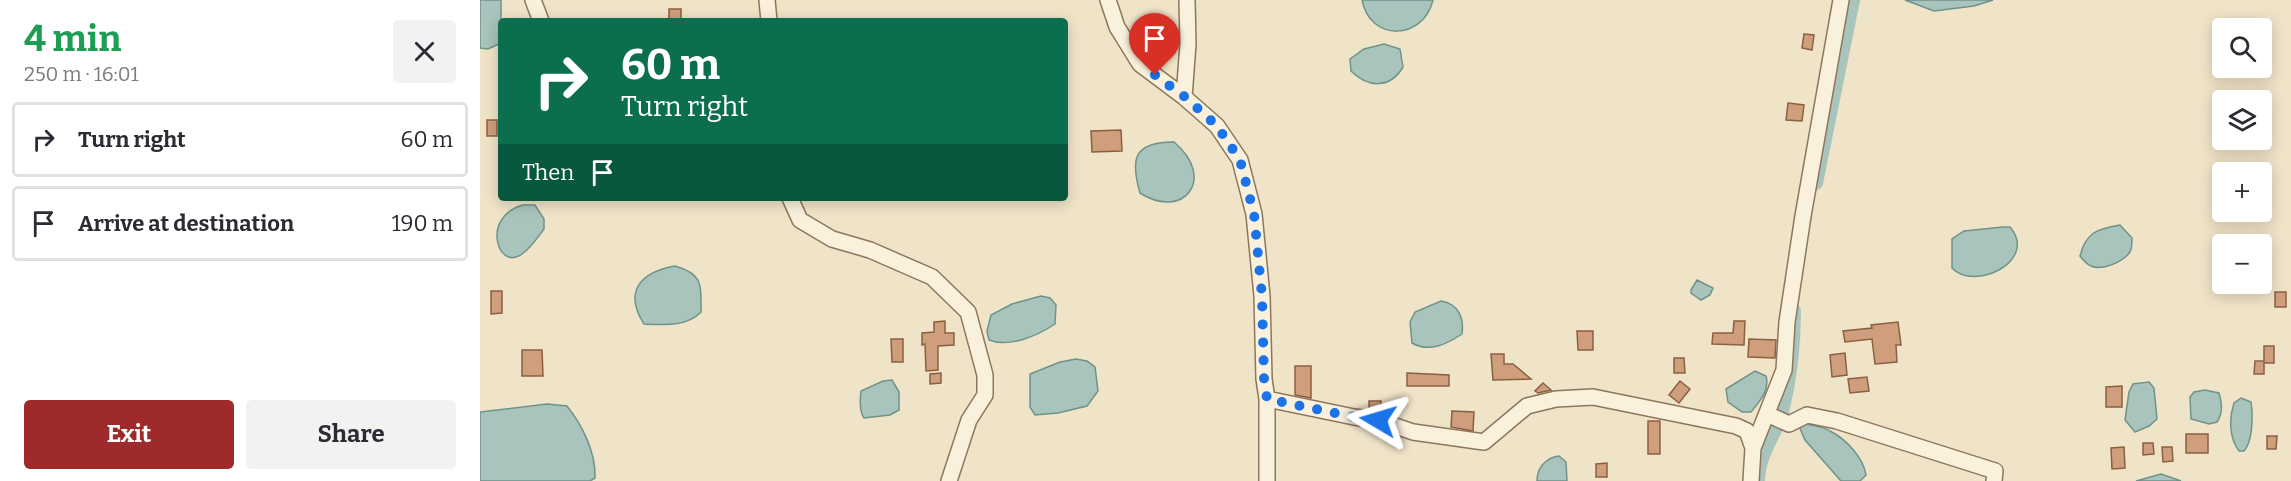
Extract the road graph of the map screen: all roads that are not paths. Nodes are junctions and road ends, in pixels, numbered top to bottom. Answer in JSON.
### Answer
{"nodes":[{"id":1,"x":533,"y":0,"type":"edge"},
{"id":2,"x":767,"y":0,"type":"edge"},
{"id":3,"x":1108,"y":0,"type":"edge"},
{"id":4,"x":1187,"y":0,"type":"edge"},
{"id":5,"x":1841,"y":0,"type":"edge"},
{"id":6,"x":540,"y":18,"type":"edge"},
{"id":7,"x":769,"y":18,"type":"edge"},
{"id":8,"x":1185,"y":97,"type":"junction"},
{"id":9,"x":791,"y":201,"type":"edge"},
{"id":10,"x":1267,"y":399,"type":"junction"},
{"id":11,"x":1767,"y":414,"type":"junction"},
{"id":12,"x":1753,"y":448,"type":"junction"},
{"id":13,"x":950,"y":481,"type":"edge"},
{"id":14,"x":1267,"y":481,"type":"edge"},
{"id":15,"x":1751,"y":481,"type":"edge"},
{"id":16,"x":1994,"y":481,"type":"edge"}],
"edges":[{"from":1,"to":6,"type":"street"},
{"from":2,"to":7,"type":"street"},
{"from":3,"to":8,"type":"street"},
{"from":4,"to":8,"type":"street"},
{"from":5,"to":11,"type":"street"},
{"from":8,"to":10,"type":"street"},
{"from":9,"to":13,"type":"street"},
{"from":10,"to":12,"type":"street"},
{"from":10,"to":14,"type":"street"},
{"from":11,"to":12,"type":"street"},
{"from":11,"to":16,"type":"street"},
{"from":12,"to":15,"type":"street"}]}
